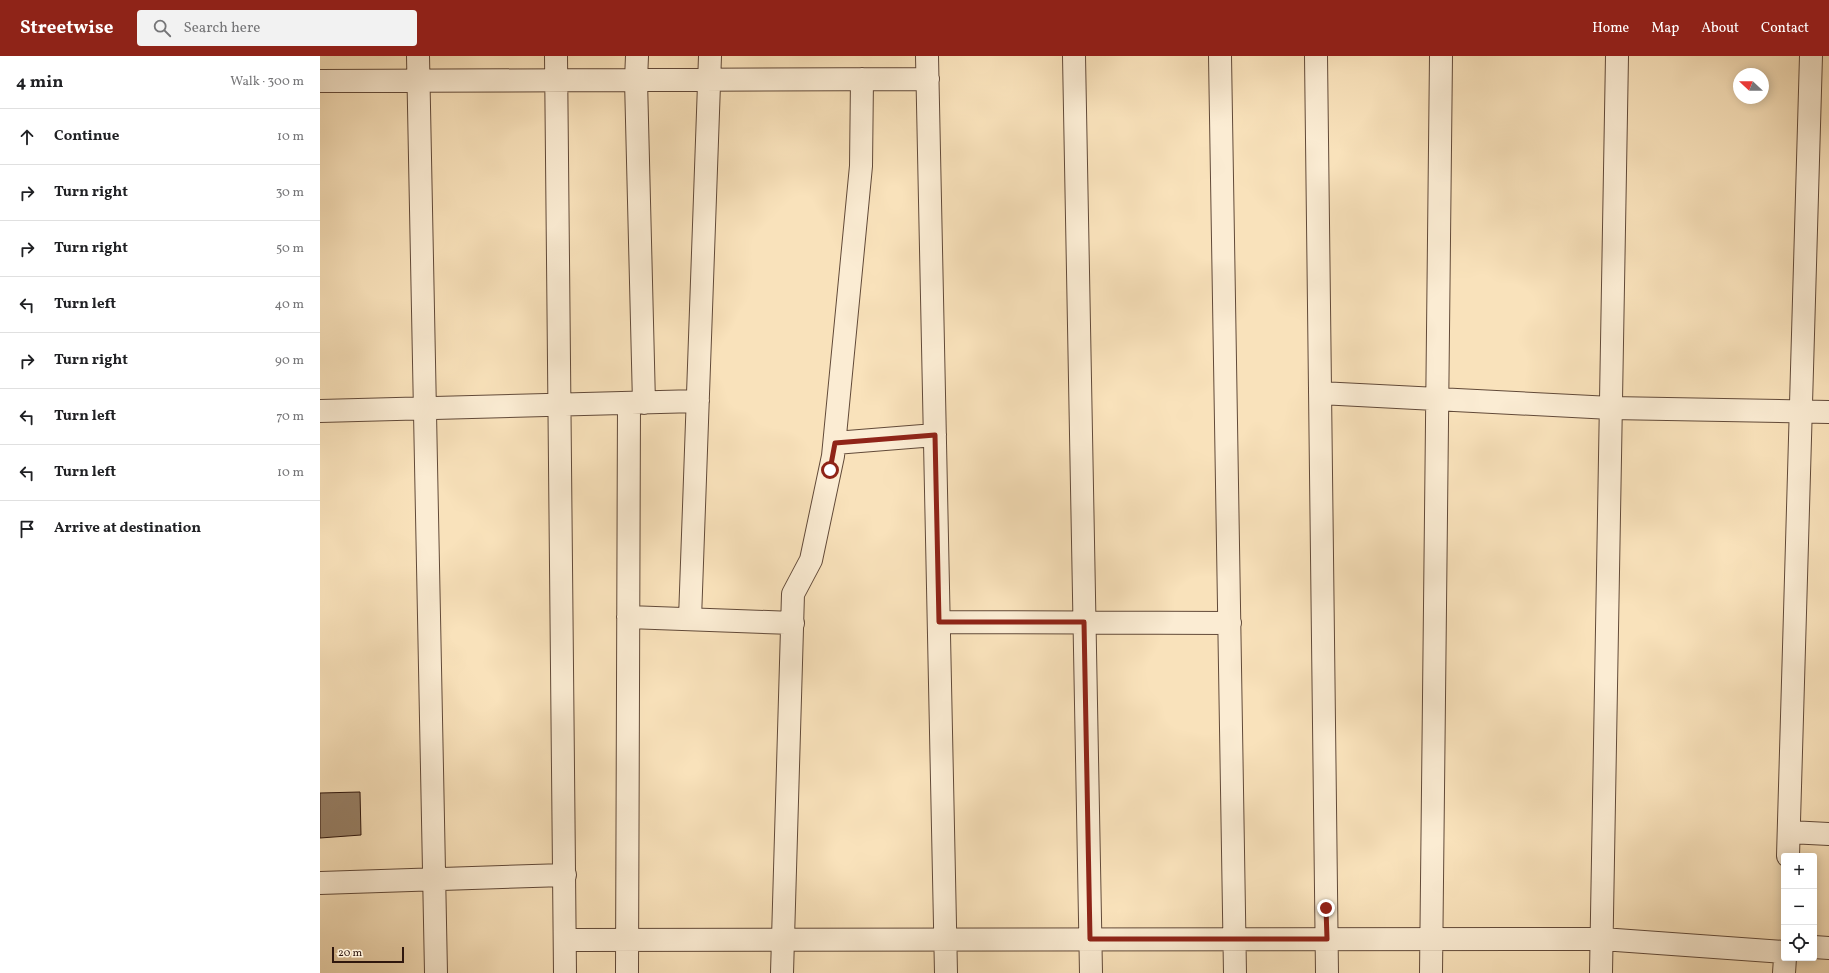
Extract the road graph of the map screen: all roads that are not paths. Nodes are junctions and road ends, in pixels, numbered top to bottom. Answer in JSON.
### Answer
{"nodes":[{"id":1,"x":418,"y":56,"type":"edge"},
{"id":2,"x":556,"y":56,"type":"edge"},
{"id":3,"x":637,"y":56,"type":"edge"},
{"id":4,"x":710,"y":56,"type":"edge"},
{"id":5,"x":927,"y":56,"type":"edge"},
{"id":6,"x":1074,"y":56,"type":"edge"},
{"id":7,"x":1220,"y":56,"type":"edge"},
{"id":8,"x":1316,"y":56,"type":"edge"},
{"id":9,"x":1441,"y":56,"type":"edge"},
{"id":10,"x":1618,"y":56,"type":"edge"},
{"id":11,"x":1811,"y":56,"type":"edge"},
{"id":12,"x":928,"y":78,"type":"junction"},
{"id":13,"x":862,"y":79,"type":"junction"},
{"id":14,"x":556,"y":80,"type":"junction"},
{"id":15,"x":636,"y":80,"type":"junction"},
{"id":16,"x":710,"y":80,"type":"junction"},
{"id":17,"x":320,"y":81,"type":"edge"},
{"id":18,"x":418,"y":81,"type":"junction"},
{"id":19,"x":1320,"y":393,"type":"junction"},
{"id":20,"x":1438,"y":399,"type":"junction"},
{"id":21,"x":698,"y":401,"type":"junction"},
{"id":22,"x":636,"y":403,"type":"junction"},
{"id":23,"x":560,"y":405,"type":"junction"},
{"id":24,"x":425,"y":408,"type":"junction"},
{"id":25,"x":1611,"y":408,"type":"junction"},
{"id":26,"x":320,"y":411,"type":"edge"},
{"id":27,"x":1801,"y":411,"type":"junction"},
{"id":28,"x":1829,"y":412,"type":"edge"},
{"id":29,"x":935,"y":435,"type":"junction"},
{"id":30,"x":835,"y":443,"type":"junction"},
{"id":31,"x":628,"y":617,"type":"junction"},
{"id":32,"x":690,"y":619,"type":"junction"},
{"id":33,"x":939,"y":622,"type":"junction"},
{"id":34,"x":1084,"y":622,"type":"junction"},
{"id":35,"x":793,"y":623,"type":"junction"},
{"id":36,"x":1230,"y":623,"type":"junction"},
{"id":37,"x":1789,"y":832,"type":"junction"},
{"id":38,"x":1829,"y":834,"type":"edge"},
{"id":39,"x":1788,"y":853,"type":"edge"},
{"id":40,"x":565,"y":876,"type":"junction"},
{"id":41,"x":434,"y":879,"type":"junction"},
{"id":42,"x":320,"y":883,"type":"edge"},
{"id":43,"x":946,"y":939,"type":"junction"},
{"id":44,"x":1090,"y":939,"type":"junction"},
{"id":45,"x":1235,"y":939,"type":"junction"},
{"id":46,"x":1327,"y":939,"type":"junction"},
{"id":47,"x":1432,"y":939,"type":"junction"},
{"id":48,"x":1602,"y":939,"type":"junction"},
{"id":49,"x":565,"y":940,"type":"junction"},
{"id":50,"x":628,"y":940,"type":"junction"},
{"id":51,"x":783,"y":940,"type":"junction"},
{"id":52,"x":1817,"y":947,"type":"edge"},
{"id":53,"x":1829,"y":948,"type":"edge"},
{"id":54,"x":1781,"y":952,"type":"edge"},
{"id":55,"x":1785,"y":961,"type":"edge"},
{"id":56,"x":436,"y":973,"type":"edge"},
{"id":57,"x":566,"y":973,"type":"edge"},
{"id":58,"x":627,"y":973,"type":"edge"},
{"id":59,"x":782,"y":973,"type":"edge"},
{"id":60,"x":946,"y":973,"type":"edge"},
{"id":61,"x":1091,"y":973,"type":"edge"},
{"id":62,"x":1235,"y":973,"type":"edge"},
{"id":63,"x":1327,"y":973,"type":"edge"},
{"id":64,"x":1431,"y":973,"type":"edge"},
{"id":65,"x":1601,"y":973,"type":"edge"},
{"id":66,"x":1784,"y":973,"type":"edge"}],
"edges":[{"from":1,"to":18,"type":"street"},
{"from":2,"to":14,"type":"street"},
{"from":3,"to":15,"type":"street"},
{"from":4,"to":16,"type":"street"},
{"from":5,"to":12,"type":"street"},
{"from":6,"to":34,"type":"street"},
{"from":7,"to":36,"type":"street"},
{"from":8,"to":19,"type":"street"},
{"from":9,"to":20,"type":"street"},
{"from":10,"to":25,"type":"street"},
{"from":11,"to":27,"type":"street"},
{"from":12,"to":13,"type":"street"},
{"from":12,"to":29,"type":"street"},
{"from":13,"to":16,"type":"street"},
{"from":13,"to":30,"type":"street"},
{"from":14,"to":15,"type":"street"},
{"from":14,"to":18,"type":"street"},
{"from":14,"to":23,"type":"street"},
{"from":15,"to":16,"type":"street"},
{"from":15,"to":22,"type":"street"},
{"from":16,"to":21,"type":"street"},
{"from":17,"to":18,"type":"street"},
{"from":18,"to":24,"type":"street"},
{"from":19,"to":20,"type":"street"},
{"from":19,"to":46,"type":"street"},
{"from":20,"to":25,"type":"street"},
{"from":20,"to":47,"type":"street"},
{"from":21,"to":22,"type":"street"},
{"from":21,"to":32,"type":"street"},
{"from":22,"to":23,"type":"street"},
{"from":22,"to":31,"type":"street"},
{"from":23,"to":24,"type":"street"},
{"from":23,"to":40,"type":"street"},
{"from":24,"to":26,"type":"street"},
{"from":24,"to":41,"type":"street"},
{"from":25,"to":27,"type":"street"},
{"from":25,"to":48,"type":"street"},
{"from":27,"to":28,"type":"street"},
{"from":27,"to":37,"type":"street"},
{"from":29,"to":30,"type":"street"},
{"from":29,"to":33,"type":"street"},
{"from":30,"to":35,"type":"street"},
{"from":31,"to":32,"type":"street"},
{"from":31,"to":50,"type":"street"},
{"from":32,"to":35,"type":"street"},
{"from":33,"to":34,"type":"street"},
{"from":33,"to":43,"type":"street"},
{"from":34,"to":36,"type":"street"},
{"from":34,"to":44,"type":"street"},
{"from":35,"to":51,"type":"street"},
{"from":36,"to":45,"type":"street"},
{"from":37,"to":38,"type":"street"},
{"from":37,"to":39,"type":"street"},
{"from":40,"to":41,"type":"street"},
{"from":40,"to":49,"type":"street"},
{"from":41,"to":42,"type":"street"},
{"from":41,"to":56,"type":"street"},
{"from":43,"to":44,"type":"street"},
{"from":43,"to":51,"type":"street"},
{"from":43,"to":60,"type":"street"},
{"from":44,"to":45,"type":"street"},
{"from":44,"to":61,"type":"street"},
{"from":45,"to":46,"type":"street"},
{"from":45,"to":62,"type":"street"},
{"from":46,"to":47,"type":"street"},
{"from":46,"to":63,"type":"street"},
{"from":47,"to":48,"type":"street"},
{"from":47,"to":64,"type":"street"},
{"from":48,"to":54,"type":"street"},
{"from":48,"to":65,"type":"street"},
{"from":49,"to":50,"type":"street"},
{"from":49,"to":57,"type":"street"},
{"from":50,"to":51,"type":"street"},
{"from":50,"to":58,"type":"street"},
{"from":51,"to":59,"type":"street"},
{"from":52,"to":53,"type":"street"},
{"from":55,"to":66,"type":"street"}]}
